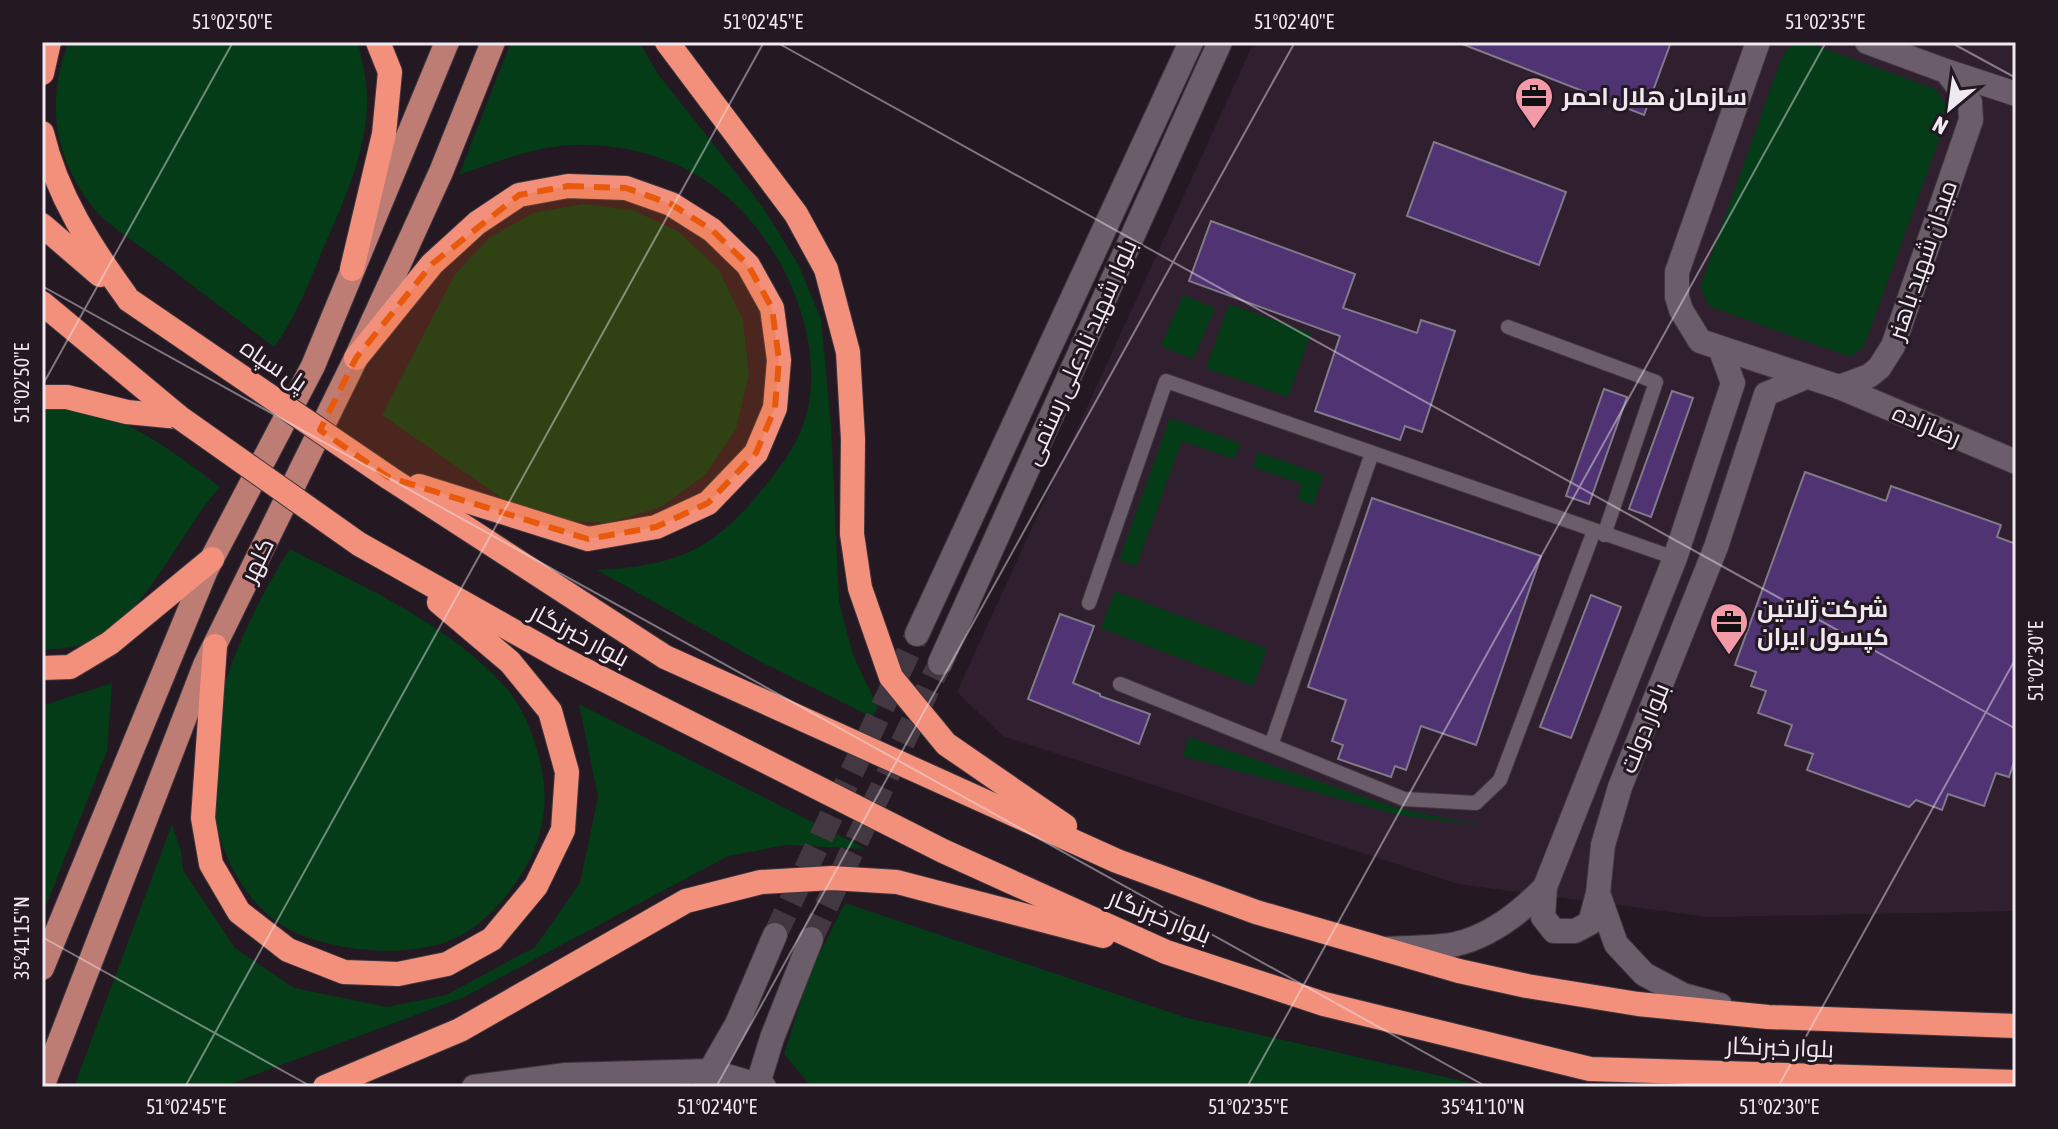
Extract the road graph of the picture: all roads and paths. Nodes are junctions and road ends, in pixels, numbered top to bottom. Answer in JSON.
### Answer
{"nodes":[{"id":1,"x":49,"y":42,"type":"edge"},
{"id":2,"x":378,"y":42,"type":"edge"},
{"id":3,"x":447,"y":42,"type":"edge"},
{"id":4,"x":493,"y":42,"type":"edge"},
{"id":5,"x":667,"y":42,"type":"edge"},
{"id":6,"x":1191,"y":42,"type":"edge"},
{"id":7,"x":1220,"y":42,"type":"edge"},
{"id":8,"x":1758,"y":42,"type":"edge"},
{"id":9,"x":1882,"y":44,"type":"edge"},
{"id":10,"x":1946,"y":71,"type":"junction"},
{"id":11,"x":42,"y":73,"type":"edge"},
{"id":12,"x":2016,"y":94,"type":"edge"},
{"id":13,"x":42,"y":133,"type":"edge"},
{"id":14,"x":42,"y":225,"type":"edge"},
{"id":15,"x":352,"y":269,"type":"junction"},
{"id":16,"x":129,"y":300,"type":"junction"},
{"id":17,"x":42,"y":303,"type":"edge"},
{"id":18,"x":1508,"y":327,"type":"dead end"},
{"id":19,"x":1720,"y":348,"type":"junction"},
{"id":20,"x":356,"y":358,"type":"junction"},
{"id":21,"x":1806,"y":377,"type":"junction"},
{"id":22,"x":1839,"y":387,"type":"junction"},
{"id":23,"x":42,"y":397,"type":"edge"},
{"id":24,"x":179,"y":417,"type":"junction"},
{"id":25,"x":1372,"y":453,"type":"junction"},
{"id":26,"x":2016,"y":462,"type":"edge"},
{"id":27,"x":388,"y":477,"type":"junction"},
{"id":28,"x":1599,"y":533,"type":"junction"},
{"id":29,"x":359,"y":544,"type":"junction"},
{"id":30,"x":1675,"y":558,"type":"junction"},
{"id":31,"x":212,"y":559,"type":"junction"},
{"id":32,"x":1089,"y":603,"type":"dead end"},
{"id":33,"x":917,"y":634,"type":"tunnel mouth"},
{"id":34,"x":215,"y":646,"type":"junction"},
{"id":35,"x":940,"y":663,"type":"tunnel mouth"},
{"id":36,"x":42,"y":668,"type":"edge"},
{"id":37,"x":1120,"y":684,"type":"dead end"},
{"id":38,"x":1271,"y":745,"type":"junction"},
{"id":39,"x":1117,"y":861,"type":"junction"},
{"id":40,"x":1545,"y":887,"type":"junction"},
{"id":41,"x":1598,"y":893,"type":"junction"},
{"id":42,"x":775,"y":935,"type":"tunnel mouth"},
{"id":43,"x":811,"y":939,"type":"tunnel mouth"},
{"id":44,"x":1384,"y":949,"type":"junction"},
{"id":45,"x":1166,"y":952,"type":"junction"},
{"id":46,"x":42,"y":968,"type":"edge"},
{"id":47,"x":1768,"y":1017,"type":"junction"},
{"id":48,"x":2016,"y":1026,"type":"edge"},
{"id":49,"x":1590,"y":1069,"type":"junction"},
{"id":50,"x":708,"y":1079,"type":"edge"},
{"id":51,"x":2016,"y":1082,"type":"edge"},
{"id":52,"x":760,"y":1086,"type":"edge"},
{"id":53,"x":42,"y":1087,"type":"edge"},
{"id":54,"x":325,"y":1087,"type":"edge"},
{"id":55,"x":474,"y":1087,"type":"edge"},
{"id":56,"x":1678,"y":1087,"type":"edge"}],
"edges":[{"from":1,"to":11,"type":"highway"},
{"from":2,"to":15,"type":"highway"},
{"from":3,"to":15,"type":"main road","name":"کلهر"},
{"from":4,"to":20,"type":"main road","name":"کلهر"},
{"from":5,"to":39,"type":"highway"},
{"from":6,"to":33,"type":"street","name":"بلوار شهید نادعلی رستمی"},
{"from":7,"to":35,"type":"street","name":"بلوار شهید نادعلی رستمی"},
{"from":8,"to":19,"type":"street"},
{"from":9,"to":10,"type":"street"},
{"from":10,"to":12,"type":"street"},
{"from":10,"to":22,"type":"street","name":"میدان شهید باهنر"},
{"from":13,"to":16,"type":"highway"},
{"from":14,"to":16,"type":"highway"},
{"from":15,"to":31,"type":"main road","name":"کلهر"},
{"from":16,"to":27,"type":"highway","name":"پل سپاه","bridge":true},
{"from":17,"to":24,"type":"highway"},
{"from":18,"to":28,"type":"lane"},
{"from":19,"to":21,"type":"street"},
{"from":19,"to":30,"type":"street","name":"بلوار دولت"},
{"from":20,"to":27,"type":"highway"},
{"from":20,"to":34,"type":"main road","name":"کلهر"},
{"from":21,"to":22,"type":"street"},
{"from":21,"to":41,"type":"street","name":"بلوار دولت"},
{"from":22,"to":26,"type":"street","name":"رضازاده"},
{"from":23,"to":24,"type":"highway"},
{"from":24,"to":29,"type":"highway","bridge":true},
{"from":25,"to":28,"type":"lane"},
{"from":25,"to":32,"type":"lane"},
{"from":25,"to":38,"type":"lane"},
{"from":27,"to":39,"type":"highway","name":"بلوار خبرنگار"},
{"from":28,"to":30,"type":"lane"},
{"from":28,"to":38,"type":"lane"},
{"from":29,"to":34,"type":"highway"},
{"from":29,"to":45,"type":"highway","name":"بلوار خبرنگار"},
{"from":30,"to":40,"type":"street","name":"بلوار دولت"},
{"from":31,"to":36,"type":"highway"},
{"from":31,"to":46,"type":"main road","name":"کلهر"},
{"from":34,"to":53,"type":"main road","name":"کلهر"},
{"from":37,"to":38,"type":"lane"},
{"from":39,"to":44,"type":"highway","name":"بلوار خبرنگار"},
{"from":40,"to":41,"type":"street"},
{"from":40,"to":44,"type":"street","name":"بلوار دولت"},
{"from":41,"to":47,"type":"street","name":"بلوار دولت"},
{"from":42,"to":50,"type":"street"},
{"from":43,"to":52,"type":"street"},
{"from":44,"to":47,"type":"highway","name":"بلوار خبرنگار"},
{"from":45,"to":49,"type":"highway","name":"بلوار خبرنگار"},
{"from":45,"to":54,"type":"highway"},
{"from":47,"to":48,"type":"highway","name":"بلوار خبرنگار"},
{"from":49,"to":51,"type":"highway","name":"بلوار خبرنگار"},
{"from":49,"to":56,"type":"highway"},
{"from":50,"to":52,"type":"street"},
{"from":50,"to":55,"type":"street"}]}
